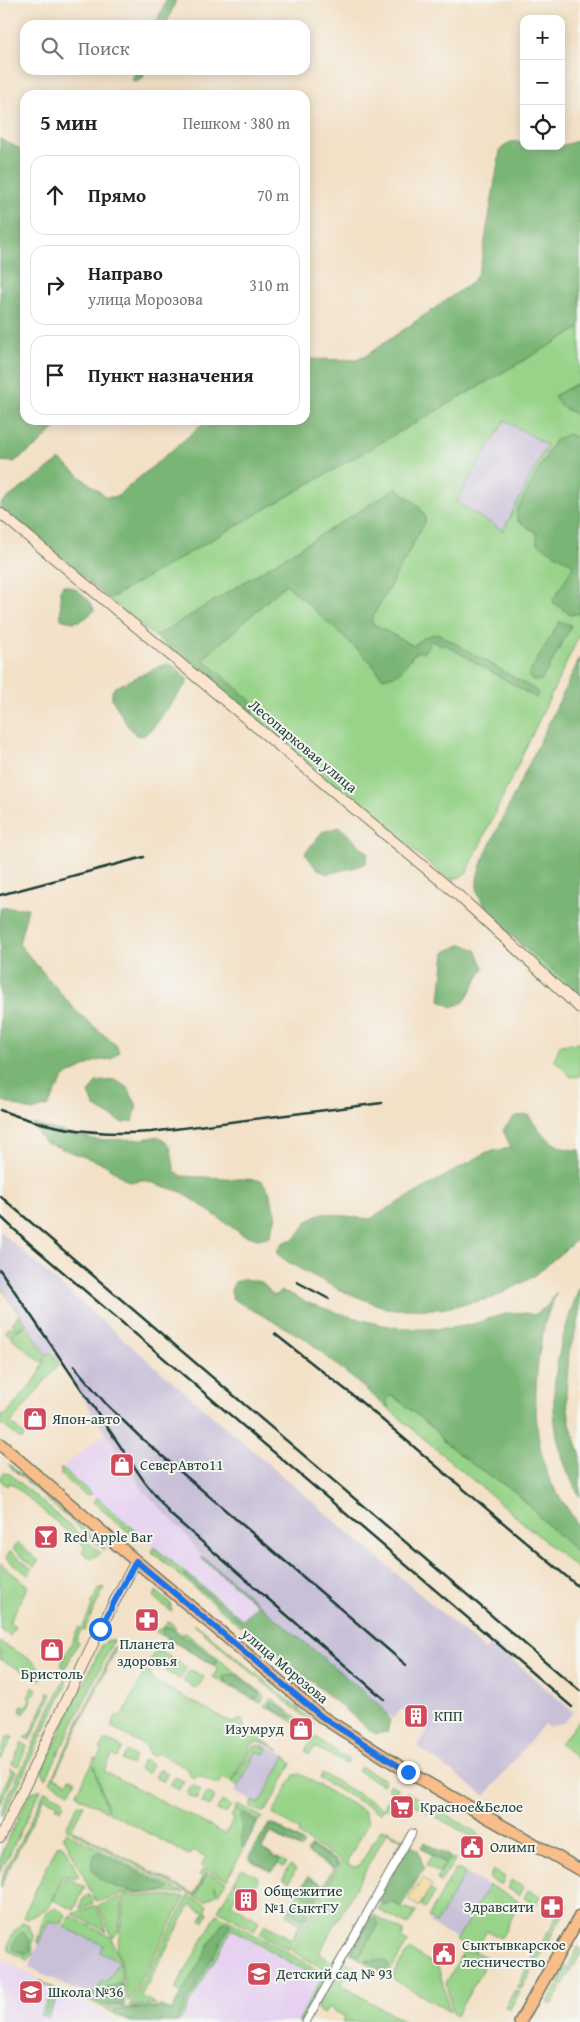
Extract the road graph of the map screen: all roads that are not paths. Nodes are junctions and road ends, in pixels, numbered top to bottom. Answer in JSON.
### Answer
{"nodes":[{"id":1,"x":0,"y":513,"type":"edge"},
{"id":2,"x":580,"y":1008,"type":"edge"},
{"id":3,"x":0,"y":1444,"type":"edge"},
{"id":4,"x":136,"y":1561,"type":"junction"},
{"id":5,"x":412,"y":1833,"type":"dead end"},
{"id":6,"x":0,"y":1838,"type":"edge"},
{"id":7,"x":580,"y":1870,"type":"edge"},
{"id":8,"x":580,"y":1916,"type":"edge"},
{"id":9,"x":306,"y":2022,"type":"edge"},
{"id":10,"x":520,"y":2022,"type":"edge"}],
"edges":[{"from":1,"to":2,"type":"street","name":"Лесопарковая улица"},
{"from":3,"to":4,"type":"main road","name":"улица Морозова"},
{"from":4,"to":6,"type":"street"},
{"from":4,"to":7,"type":"main road","name":"улица Морозова"},
{"from":5,"to":9,"type":"street"},
{"from":8,"to":10,"type":"main road"}]}
